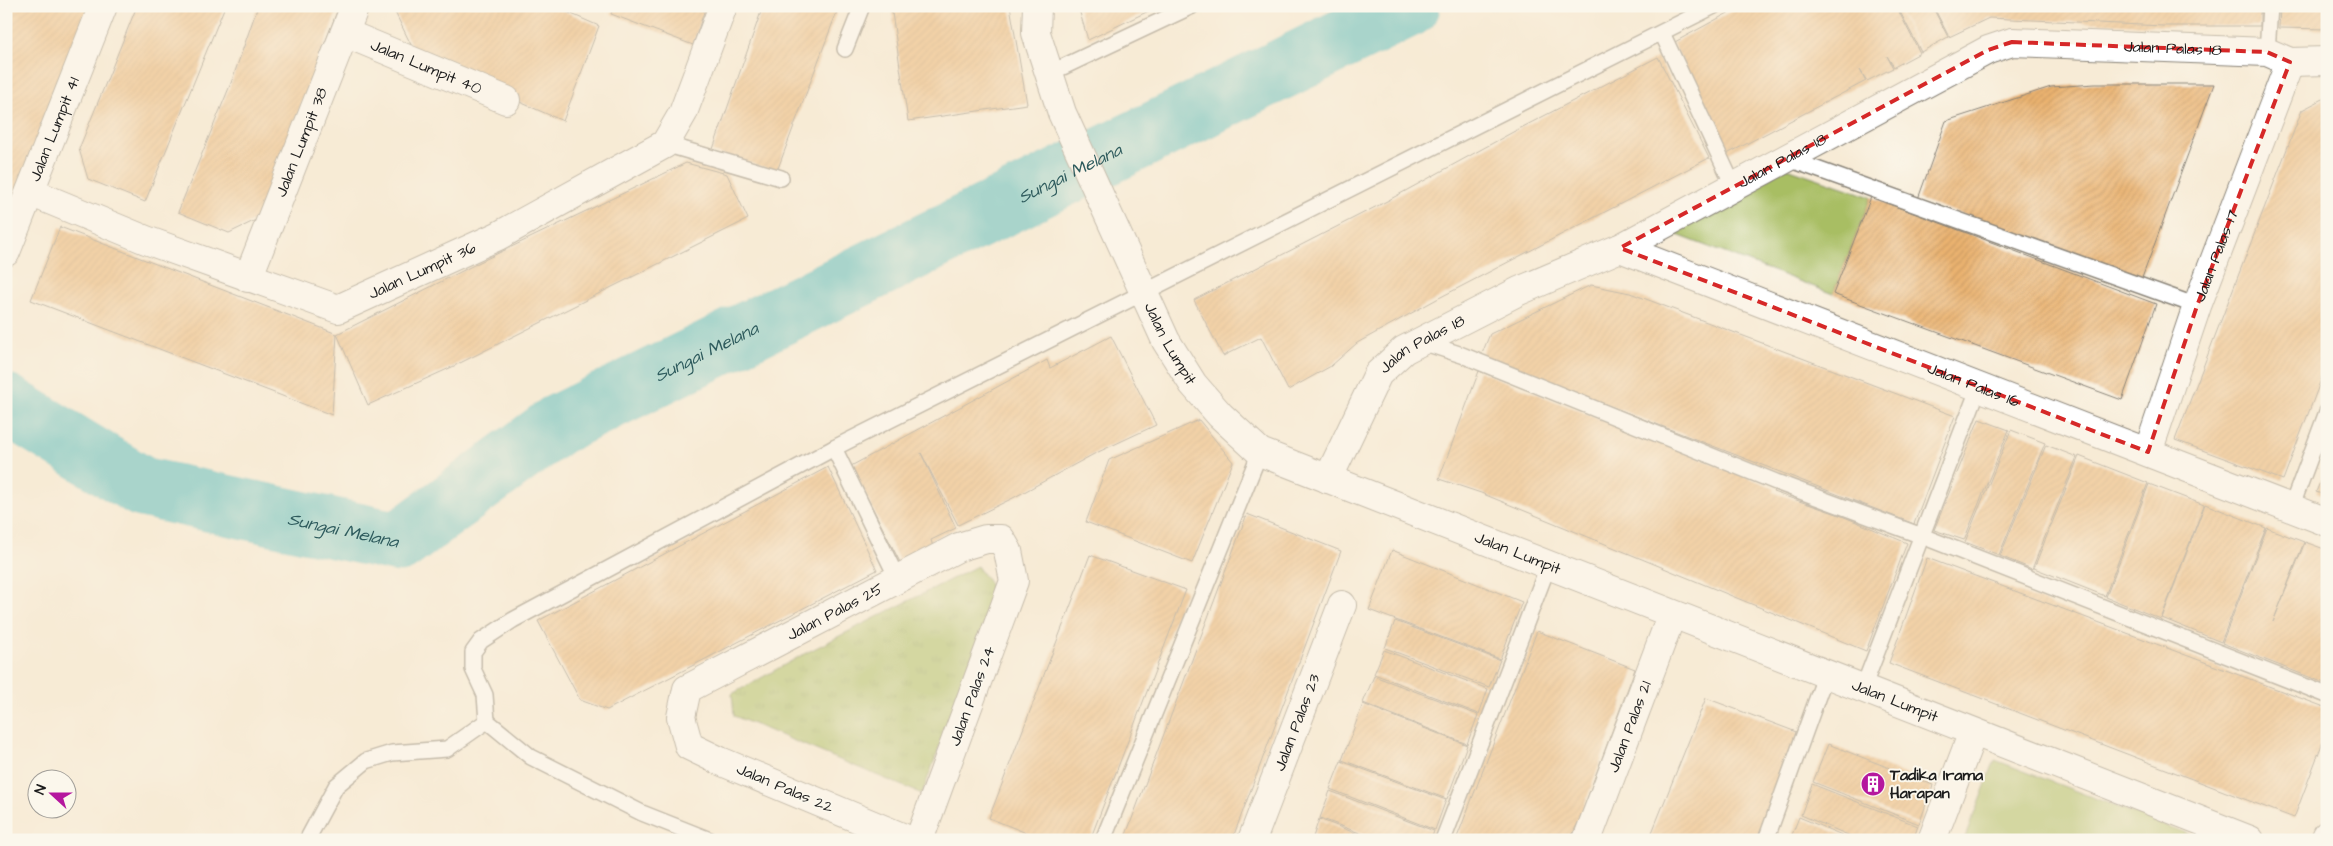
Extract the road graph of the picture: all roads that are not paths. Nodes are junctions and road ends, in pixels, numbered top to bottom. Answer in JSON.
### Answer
{"nodes":[{"id":1,"x":103,"y":6,"type":"edge"},
{"id":2,"x":355,"y":6,"type":"edge"},
{"id":3,"x":723,"y":6,"type":"edge"},
{"id":4,"x":862,"y":6,"type":"edge"},
{"id":5,"x":1037,"y":6,"type":"edge"},
{"id":6,"x":1192,"y":6,"type":"edge"},
{"id":7,"x":1714,"y":6,"type":"edge"},
{"id":8,"x":2270,"y":6,"type":"edge"},
{"id":9,"x":345,"y":32,"type":"junction"},
{"id":10,"x":1662,"y":33,"type":"junction"},
{"id":11,"x":845,"y":49,"type":"dead end"},
{"id":12,"x":2279,"y":57,"type":"junction"},
{"id":13,"x":2327,"y":61,"type":"edge"},
{"id":14,"x":1050,"y":73,"type":"junction"},
{"id":15,"x":506,"y":100,"type":"dead end"},
{"id":16,"x":665,"y":144,"type":"junction"},
{"id":17,"x":1786,"y":158,"type":"junction"},
{"id":18,"x":781,"y":178,"type":"dead end"},
{"id":19,"x":1733,"y":185,"type":"junction"},
{"id":20,"x":30,"y":192,"type":"junction"},
{"id":21,"x":1620,"y":248,"type":"junction"},
{"id":22,"x":6,"y":252,"type":"edge"},
{"id":23,"x":248,"y":278,"type":"junction"},
{"id":24,"x":1142,"y":291,"type":"junction"},
{"id":25,"x":2197,"y":306,"type":"junction"},
{"id":26,"x":1422,"y":342,"type":"junction"},
{"id":27,"x":1979,"y":387,"type":"junction"},
{"id":28,"x":2327,"y":412,"type":"edge"},
{"id":29,"x":834,"y":448,"type":"junction"},
{"id":30,"x":1260,"y":452,"type":"junction"},
{"id":31,"x":2148,"y":452,"type":"junction"},
{"id":32,"x":1328,"y":479,"type":"junction"},
{"id":33,"x":2291,"y":508,"type":"junction"},
{"id":34,"x":2327,"y":522,"type":"edge"},
{"id":35,"x":1922,"y":536,"type":"junction"},
{"id":36,"x":1008,"y":551,"type":"joint"},
{"id":37,"x":1548,"y":566,"type":"junction"},
{"id":38,"x":897,"y":578,"type":"junction"},
{"id":39,"x":1342,"y":606,"type":"dead end"},
{"id":40,"x":1672,"y":614,"type":"junction"},
{"id":41,"x":1826,"y":674,"type":"junction"},
{"id":42,"x":1863,"y":688,"type":"junction"},
{"id":43,"x":2327,"y":695,"type":"edge"},
{"id":44,"x":681,"y":717,"type":"joint"},
{"id":45,"x":487,"y":721,"type":"junction"},
{"id":46,"x":1973,"y":732,"type":"junction"},
{"id":47,"x":2327,"y":835,"type":"edge"},
{"id":48,"x":307,"y":840,"type":"edge"},
{"id":49,"x":710,"y":840,"type":"edge"},
{"id":50,"x":909,"y":840,"type":"edge"},
{"id":51,"x":919,"y":840,"type":"edge"},
{"id":52,"x":1103,"y":840,"type":"edge"},
{"id":53,"x":1252,"y":840,"type":"edge"},
{"id":54,"x":1443,"y":840,"type":"edge"},
{"id":55,"x":1587,"y":840,"type":"edge"},
{"id":56,"x":1766,"y":840,"type":"edge"},
{"id":57,"x":1932,"y":840,"type":"edge"},
{"id":58,"x":2250,"y":840,"type":"edge"},
{"id":59,"x":2325,"y":840,"type":"edge"}],
"edges":[{"from":1,"to":20,"type":"street","name":"Jalan Lumpit 41"},
{"from":2,"to":9,"type":"street","name":"Jalan Lumpit 38"},
{"from":3,"to":16,"type":"street"},
{"from":4,"to":11,"type":"lane"},
{"from":5,"to":14,"type":"street","name":"Jalan Lumpit"},
{"from":6,"to":14,"type":"lane"},
{"from":7,"to":10,"type":"lane"},
{"from":8,"to":12,"type":"lane"},
{"from":9,"to":15,"type":"street","name":"Jalan Lumpit 40"},
{"from":9,"to":23,"type":"street","name":"Jalan Lumpit 38"},
{"from":10,"to":19,"type":"lane"},
{"from":10,"to":24,"type":"lane"},
{"from":12,"to":13,"type":"street","name":"Jalan Palas 18"},
{"from":12,"to":17,"type":"street","name":"Jalan Palas 18"},
{"from":12,"to":25,"type":"street","name":"Jalan Palas 17"},
{"from":14,"to":24,"type":"street","name":"Jalan Lumpit"},
{"from":16,"to":18,"type":"lane"},
{"from":16,"to":23,"type":"street","name":"Jalan Lumpit 36"},
{"from":17,"to":19,"type":"street","name":"Jalan Palas 18"},
{"from":17,"to":25,"type":"lane"},
{"from":19,"to":21,"type":"street","name":"Jalan Palas 18"},
{"from":20,"to":22,"type":"street","name":"Jalan Lumpit 41"},
{"from":20,"to":23,"type":"street","name":"Jalan Lumpit 36"},
{"from":21,"to":26,"type":"street","name":"Jalan Palas 18"},
{"from":21,"to":27,"type":"street","name":"Jalan Palas 16"},
{"from":24,"to":29,"type":"lane"},
{"from":24,"to":30,"type":"street","name":"Jalan Lumpit"},
{"from":25,"to":31,"type":"street","name":"Jalan Palas 17"},
{"from":26,"to":32,"type":"street","name":"Jalan Palas 18"},
{"from":26,"to":35,"type":"lane"},
{"from":27,"to":31,"type":"street","name":"Jalan Palas 16"},
{"from":27,"to":35,"type":"lane"},
{"from":28,"to":33,"type":"lane"},
{"from":29,"to":38,"type":"lane"},
{"from":29,"to":45,"type":"lane"},
{"from":30,"to":32,"type":"street","name":"Jalan Lumpit"},
{"from":30,"to":52,"type":"lane"},
{"from":31,"to":33,"type":"street","name":"Jalan Palas 16"},
{"from":32,"to":37,"type":"street","name":"Jalan Lumpit"},
{"from":33,"to":34,"type":"street","name":"Jalan Palas 16"},
{"from":35,"to":42,"type":"lane"},
{"from":35,"to":43,"type":"lane"},
{"from":36,"to":38,"type":"street","name":"Jalan Palas 25"},
{"from":36,"to":51,"type":"street","name":"Jalan Palas 24"},
{"from":37,"to":40,"type":"street","name":"Jalan Lumpit"},
{"from":37,"to":54,"type":"lane"},
{"from":38,"to":44,"type":"street","name":"Jalan Palas 25"},
{"from":39,"to":53,"type":"street","name":"Jalan Palas 23"},
{"from":40,"to":41,"type":"street","name":"Jalan Lumpit"},
{"from":40,"to":55,"type":"street","name":"Jalan Palas 21"},
{"from":41,"to":42,"type":"street","name":"Jalan Lumpit"},
{"from":41,"to":56,"type":"lane"},
{"from":42,"to":46,"type":"street","name":"Jalan Lumpit"},
{"from":44,"to":50,"type":"street","name":"Jalan Palas 22"},
{"from":45,"to":48,"type":"lane"},
{"from":45,"to":49,"type":"lane"},
{"from":46,"to":57,"type":"street"},
{"from":46,"to":58,"type":"street","name":"Jalan Lumpit"},
{"from":47,"to":59,"type":"street"}]}
